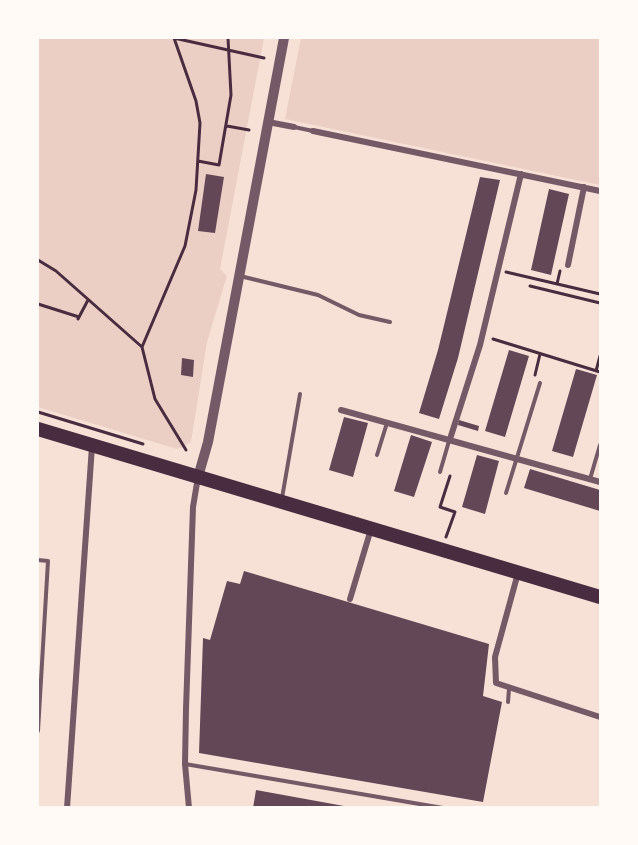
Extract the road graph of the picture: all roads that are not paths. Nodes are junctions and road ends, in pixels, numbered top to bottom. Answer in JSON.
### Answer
{"nodes":[{"id":1,"x":284,"y":38,"type":"edge"},
{"id":2,"x":267,"y":122,"type":"junction"},
{"id":3,"x":294,"y":127,"type":"joint"},
{"id":4,"x":313,"y":131,"type":"joint"},
{"id":5,"x":521,"y":174,"type":"junction"},
{"id":6,"x":584,"y":187,"type":"junction"},
{"id":7,"x":600,"y":191,"type":"edge"},
{"id":8,"x":568,"y":265,"type":"dead end"},
{"id":9,"x":238,"y":275,"type":"junction"},
{"id":10,"x":390,"y":322,"type":"dead end"},
{"id":11,"x":540,"y":383,"type":"road end"},
{"id":12,"x":300,"y":394,"type":"dead end"},
{"id":13,"x":341,"y":410,"type":"dead end"},
{"id":14,"x":387,"y":423,"type":"junction"},
{"id":15,"x":38,"y":429,"type":"edge"},
{"id":16,"x":450,"y":439,"type":"junction"},
{"id":17,"x":92,"y":445,"type":"junction"},
{"id":18,"x":600,"y":445,"type":"edge"},
{"id":19,"x":377,"y":455,"type":"dead end"},
{"id":20,"x":516,"y":458,"type":"junction"},
{"id":21,"x":440,"y":472,"type":"dead end"},
{"id":22,"x":198,"y":477,"type":"junction"},
{"id":23,"x":590,"y":479,"type":"junction"},
{"id":24,"x":600,"y":482,"type":"edge"},
{"id":25,"x":506,"y":493,"type":"dead end"},
{"id":26,"x":281,"y":502,"type":"junction"},
{"id":27,"x":371,"y":529,"type":"junction"},
{"id":28,"x":38,"y":560,"type":"edge"},
{"id":29,"x":518,"y":573,"type":"junction"},
{"id":30,"x":600,"y":597,"type":"edge"},
{"id":31,"x":350,"y":599,"type":"dead end"},
{"id":32,"x":509,"y":689,"type":"junction"},
{"id":33,"x":508,"y":702,"type":"dead end"},
{"id":34,"x":600,"y":717,"type":"edge"},
{"id":35,"x":38,"y":731,"type":"edge"},
{"id":36,"x":185,"y":764,"type":"junction"},
{"id":37,"x":67,"y":807,"type":"edge"},
{"id":38,"x":189,"y":807,"type":"edge"},
{"id":39,"x":443,"y":807,"type":"edge"}],
"edges":[{"from":1,"to":2,"type":"street"},
{"from":2,"to":3,"type":"street"},
{"from":2,"to":9,"type":"street"},
{"from":3,"to":4,"type":"lane"},
{"from":4,"to":5,"type":"street"},
{"from":5,"to":6,"type":"street"},
{"from":5,"to":16,"type":"street"},
{"from":6,"to":7,"type":"street"},
{"from":6,"to":8,"type":"street"},
{"from":9,"to":10,"type":"lane"},
{"from":9,"to":22,"type":"street"},
{"from":11,"to":20,"type":"lane"},
{"from":12,"to":26,"type":"lane"},
{"from":13,"to":14,"type":"street"},
{"from":14,"to":16,"type":"street"},
{"from":14,"to":19,"type":"lane"},
{"from":15,"to":17,"type":"main road"},
{"from":16,"to":20,"type":"street"},
{"from":16,"to":21,"type":"lane"},
{"from":17,"to":22,"type":"main road"},
{"from":17,"to":37,"type":"street"},
{"from":18,"to":23,"type":"lane"},
{"from":20,"to":23,"type":"street"},
{"from":20,"to":25,"type":"lane"},
{"from":22,"to":26,"type":"main road"},
{"from":22,"to":36,"type":"street"},
{"from":23,"to":24,"type":"street"},
{"from":26,"to":27,"type":"main road"},
{"from":27,"to":29,"type":"main road"},
{"from":27,"to":31,"type":"street"},
{"from":28,"to":35,"type":"lane"},
{"from":29,"to":30,"type":"main road"},
{"from":29,"to":32,"type":"street"},
{"from":32,"to":33,"type":"lane"},
{"from":32,"to":34,"type":"street"},
{"from":36,"to":38,"type":"street"},
{"from":36,"to":39,"type":"lane"}]}
